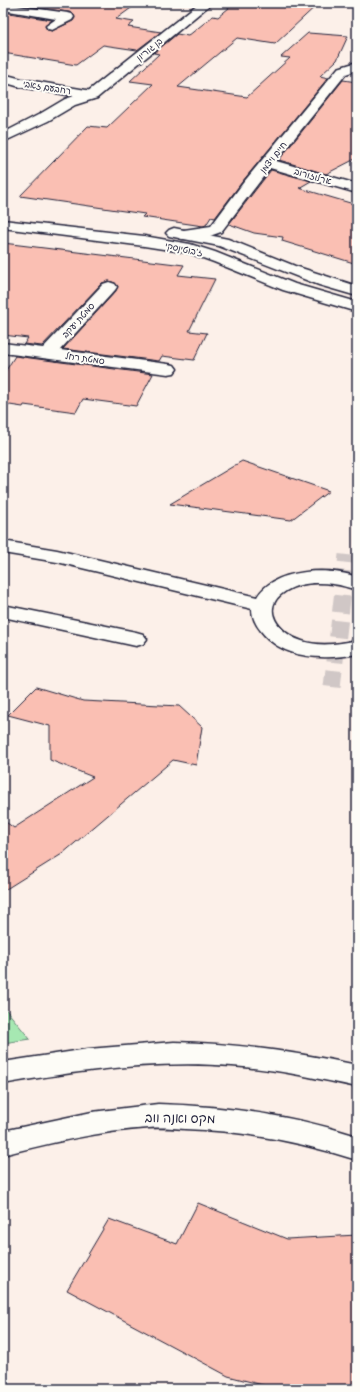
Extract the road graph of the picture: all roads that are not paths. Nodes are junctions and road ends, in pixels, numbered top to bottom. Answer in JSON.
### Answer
{"nodes":[{"id":1,"x":206,"y":3,"type":"edge"},
{"id":2,"x":3,"y":7,"type":"edge"},
{"id":3,"x":52,"y":26,"type":"dead end"},
{"id":4,"x":357,"y":66,"type":"edge"},
{"id":5,"x":3,"y":78,"type":"edge"},
{"id":6,"x":92,"y":95,"type":"junction"},
{"id":7,"x":75,"y":114,"type":"dead end"},
{"id":8,"x":3,"y":138,"type":"edge"},
{"id":9,"x":268,"y":163,"type":"junction"},
{"id":10,"x":357,"y":190,"type":"edge"},
{"id":11,"x":37,"y":214,"type":"dead end"},
{"id":12,"x":3,"y":224,"type":"edge"},
{"id":13,"x":182,"y":234,"type":"junction"},
{"id":14,"x":109,"y":287,"type":"dead end"},
{"id":15,"x":357,"y":291,"type":"edge"},
{"id":16,"x":357,"y":307,"type":"edge"},
{"id":17,"x":3,"y":348,"type":"edge"},
{"id":18,"x":48,"y":353,"type":"junction"},
{"id":19,"x":168,"y":369,"type":"dead end"},
{"id":20,"x":3,"y":547,"type":"edge"},
{"id":21,"x":357,"y":584,"type":"edge"},
{"id":22,"x":263,"y":605,"type":"junction"},
{"id":23,"x":3,"y":611,"type":"edge"},
{"id":24,"x":136,"y":639,"type":"dead end"},
{"id":25,"x":357,"y":647,"type":"edge"},
{"id":26,"x":3,"y":1073,"type":"edge"},
{"id":27,"x":357,"y":1076,"type":"edge"},
{"id":28,"x":3,"y":1143,"type":"edge"},
{"id":29,"x":357,"y":1148,"type":"edge"}],
"edges":[{"from":1,"to":6,"type":"street","name":"בן גוריון"},
{"from":2,"to":3,"type":"street"},
{"from":4,"to":9,"type":"street","name":"חיים ויצמן"},
{"from":5,"to":6,"type":"street","name":"רחבעם זאבי"},
{"from":6,"to":7,"type":"street","name":"בן גוריון"},
{"from":6,"to":8,"type":"street","name":"בן גוריון"},
{"from":9,"to":10,"type":"street","name":"ארלוזורוב"},
{"from":9,"to":13,"type":"street","name":"חיים ויצמן"},
{"from":11,"to":13,"type":"street","name":"ז'בוטינסקי"},
{"from":12,"to":16,"type":"street","name":"ז'בוטינסקי"},
{"from":13,"to":15,"type":"street","name":"ז'בוטינסקי"},
{"from":14,"to":18,"type":"street","name":"סמטת יעקב"},
{"from":17,"to":18,"type":"street","name":"סמטת רחל"},
{"from":18,"to":19,"type":"street","name":"סמטת רחל"},
{"from":20,"to":22,"type":"street"},
{"from":21,"to":22,"type":"street"},
{"from":22,"to":25,"type":"street"},
{"from":23,"to":24,"type":"street"},
{"from":26,"to":27,"type":"street"},
{"from":28,"to":29,"type":"street","name":"מקס ואנה ווב"}]}
